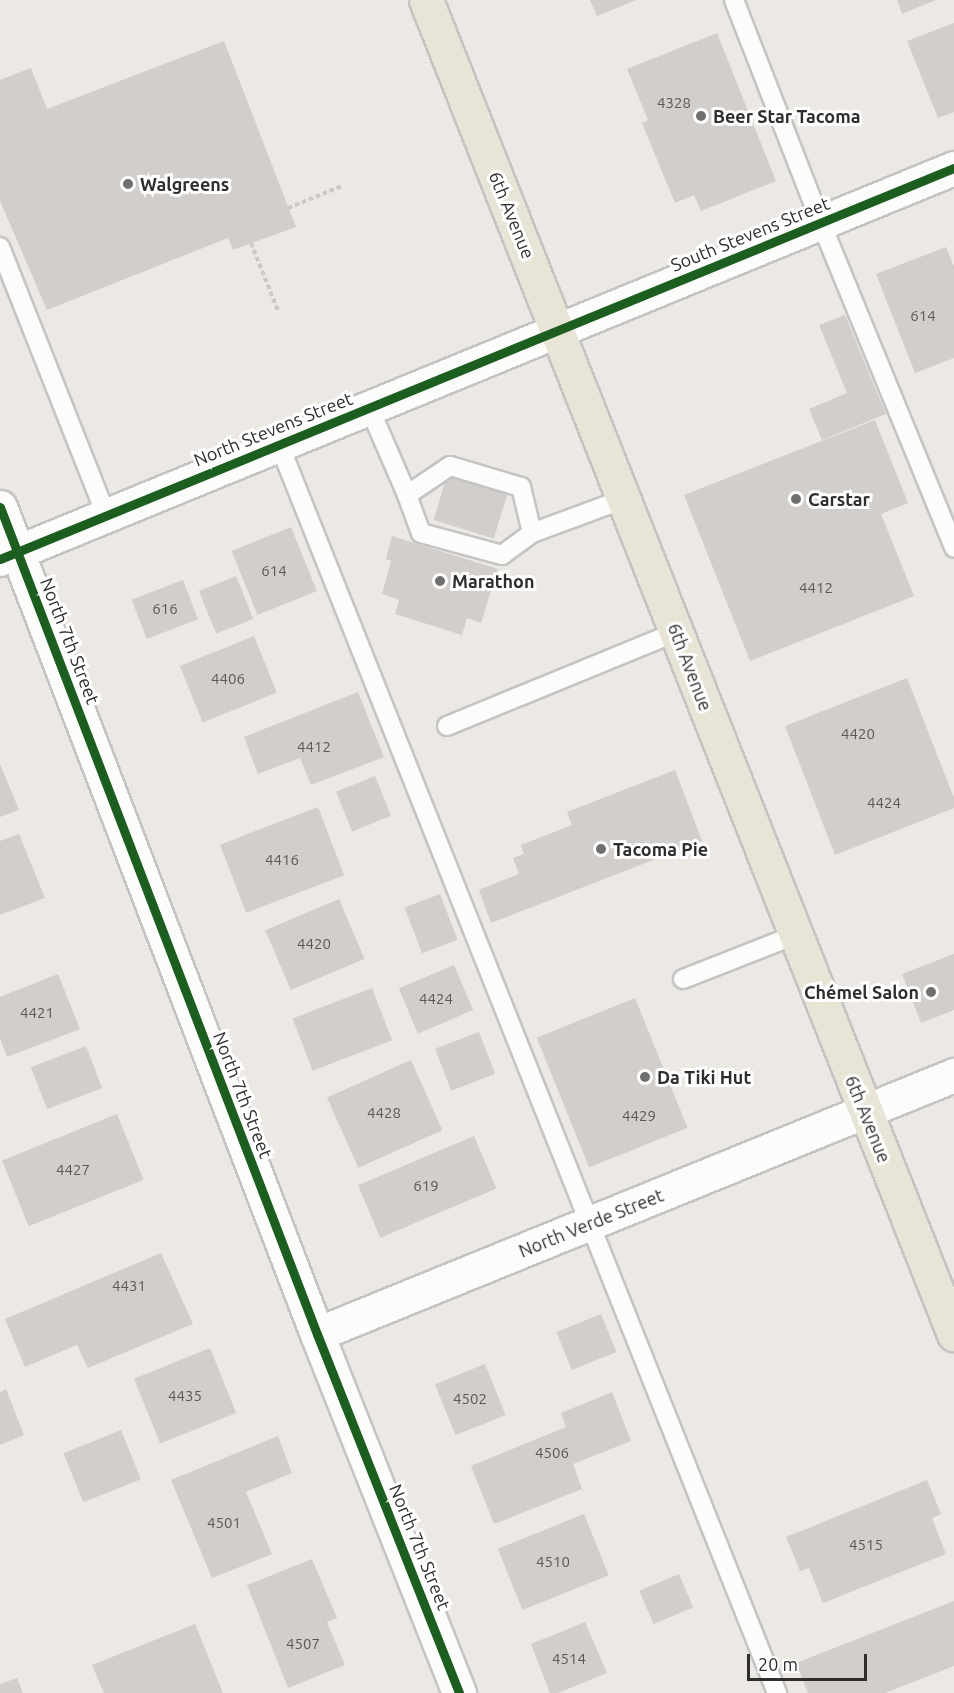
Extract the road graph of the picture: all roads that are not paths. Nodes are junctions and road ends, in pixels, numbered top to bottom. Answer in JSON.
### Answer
{"nodes":[{"id":1,"x":426,"y":0,"type":"edge"},
{"id":2,"x":734,"y":0,"type":"edge"},
{"id":3,"x":954,"y":168,"type":"edge"},
{"id":4,"x":821,"y":223,"type":"junction"},
{"id":5,"x":0,"y":248,"type":"edge"},
{"id":6,"x":558,"y":329,"type":"junction"},
{"id":7,"x":369,"y":407,"type":"junction"},
{"id":8,"x":279,"y":444,"type":"junction"},
{"id":9,"x":407,"y":495,"type":"junction"},
{"id":10,"x":624,"y":499,"type":"junction"},
{"id":11,"x":0,"y":507,"type":"edge"},
{"id":12,"x":106,"y":515,"type":"junction"},
{"id":13,"x":532,"y":532,"type":"junction"},
{"id":14,"x":954,"y":548,"type":"edge"},
{"id":15,"x":9,"y":556,"type":"edge"},
{"id":16,"x":676,"y":632,"type":"junction"},
{"id":17,"x":447,"y":726,"type":"dead end"},
{"id":18,"x":795,"y":934,"type":"junction"},
{"id":19,"x":683,"y":979,"type":"dead end"},
{"id":20,"x":954,"y":1075,"type":"edge"},
{"id":21,"x":865,"y":1112,"type":"junction"},
{"id":22,"x":591,"y":1223,"type":"junction"},
{"id":23,"x":317,"y":1334,"type":"junction"},
{"id":24,"x":954,"y":1334,"type":"edge"},
{"id":25,"x":459,"y":1693,"type":"edge"},
{"id":26,"x":777,"y":1693,"type":"edge"}],
"edges":[{"from":1,"to":6,"type":"main road","name":"6th Avenue"},
{"from":2,"to":4,"type":"lane"},
{"from":3,"to":4,"type":"street","name":"South Stevens Street"},
{"from":4,"to":6,"type":"street","name":"South Stevens Street"},
{"from":4,"to":14,"type":"lane"},
{"from":5,"to":12,"type":"lane"},
{"from":6,"to":7,"type":"street","name":"North Stevens Street"},
{"from":6,"to":10,"type":"main road","name":"6th Avenue"},
{"from":7,"to":8,"type":"street","name":"North Stevens Street"},
{"from":7,"to":9,"type":"lane"},
{"from":8,"to":12,"type":"street","name":"North Stevens Street"},
{"from":8,"to":22,"type":"lane"},
{"from":9,"to":13,"type":"lane"},
{"from":9,"to":13,"type":"lane"},
{"from":10,"to":13,"type":"lane"},
{"from":10,"to":16,"type":"main road","name":"6th Avenue"},
{"from":11,"to":15,"type":"street","name":"North 7th Street"},
{"from":12,"to":15,"type":"street","name":"North Stevens Street"},
{"from":15,"to":23,"type":"street","name":"North 7th Street"},
{"from":16,"to":17,"type":"lane"},
{"from":16,"to":18,"type":"main road","name":"6th Avenue"},
{"from":18,"to":19,"type":"lane"},
{"from":18,"to":21,"type":"main road","name":"6th Avenue"},
{"from":20,"to":21,"type":"street","name":"North Verde Street"},
{"from":21,"to":22,"type":"street","name":"North Verde Street"},
{"from":21,"to":24,"type":"main road","name":"6th Avenue"},
{"from":22,"to":23,"type":"street","name":"North Verde Street"},
{"from":22,"to":26,"type":"lane"},
{"from":23,"to":25,"type":"street","name":"North 7th Street"}]}
